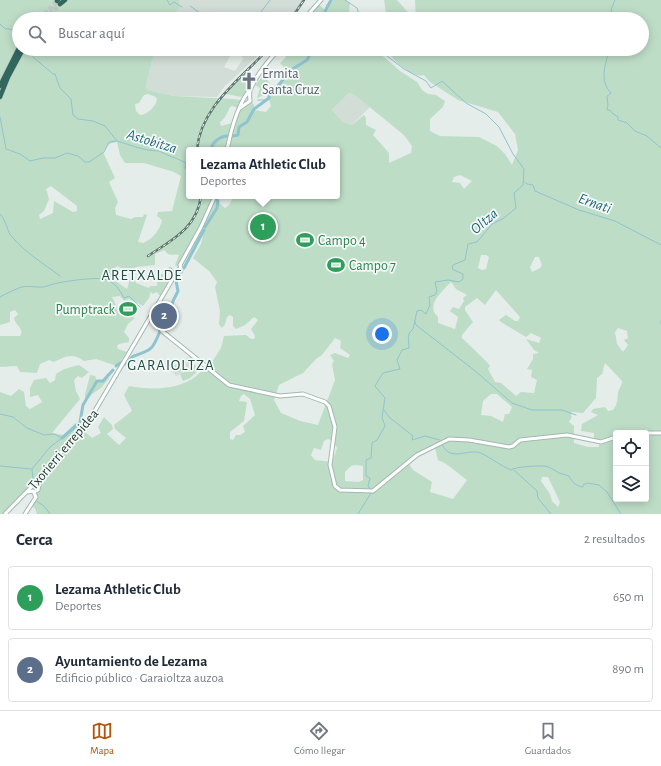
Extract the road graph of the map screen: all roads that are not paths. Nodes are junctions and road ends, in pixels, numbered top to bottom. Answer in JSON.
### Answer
{"nodes":[{"id":1,"x":64,"y":0,"type":"edge"},
{"id":2,"x":319,"y":0,"type":"edge"},
{"id":3,"x":58,"y":2,"type":"edge"},
{"id":4,"x":310,"y":12,"type":"edge"},
{"id":5,"x":15,"y":56,"type":"edge"},
{"id":6,"x":19,"y":56,"type":"edge"},
{"id":7,"x":273,"y":56,"type":"edge"},
{"id":8,"x":0,"y":86,"type":"edge"},
{"id":9,"x":251,"y":89,"type":"junction"},
{"id":10,"x":246,"y":95,"type":"junction"},
{"id":11,"x":0,"y":97,"type":"edge"},
{"id":12,"x":250,"y":97,"type":"junction"},
{"id":13,"x":244,"y":102,"type":"junction"},
{"id":14,"x":228,"y":147,"type":"edge"},
{"id":15,"x":214,"y":199,"type":"edge"},
{"id":16,"x":170,"y":270,"type":"dead end"},
{"id":17,"x":174,"y":275,"type":"junction"},
{"id":18,"x":151,"y":316,"type":"junction"},
{"id":19,"x":649,"y":433,"type":"edge"},
{"id":20,"x":661,"y":433,"type":"edge"},
{"id":21,"x":613,"y":438,"type":"edge"},
{"id":22,"x":35,"y":485,"type":"junction"},
{"id":23,"x":33,"y":491,"type":"junction"},
{"id":24,"x":27,"y":492,"type":"junction"},
{"id":25,"x":6,"y":514,"type":"edge"},
{"id":26,"x":25,"y":514,"type":"edge"}],
"edges":[{"from":1,"to":3,"type":"highway"},
{"from":2,"to":4,"type":"street"},
{"from":5,"to":8,"type":"highway"},
{"from":6,"to":11,"type":"highway"},
{"from":7,"to":9,"type":"street"},
{"from":9,"to":10,"type":"street"},
{"from":9,"to":12,"type":"street"},
{"from":10,"to":12,"type":"street"},
{"from":10,"to":13,"type":"street"},
{"from":12,"to":13,"type":"street"},
{"from":13,"to":14,"type":"street"},
{"from":15,"to":17,"type":"street","name":"Txorierri errepidea"},
{"from":16,"to":17,"type":"street"},
{"from":17,"to":18,"type":"street","name":"Txorierri errepidea"},
{"from":18,"to":21,"type":"street"},
{"from":18,"to":22,"type":"street","name":"Txorierri errepidea"},
{"from":19,"to":20,"type":"street"},
{"from":22,"to":23,"type":"street"},
{"from":22,"to":23,"type":"street"},
{"from":22,"to":24,"type":"street","name":"Txorierri errepidea"},
{"from":23,"to":24,"type":"street"},
{"from":23,"to":26,"type":"street"},
{"from":24,"to":25,"type":"street","name":"Txorierri errepidea"}]}
